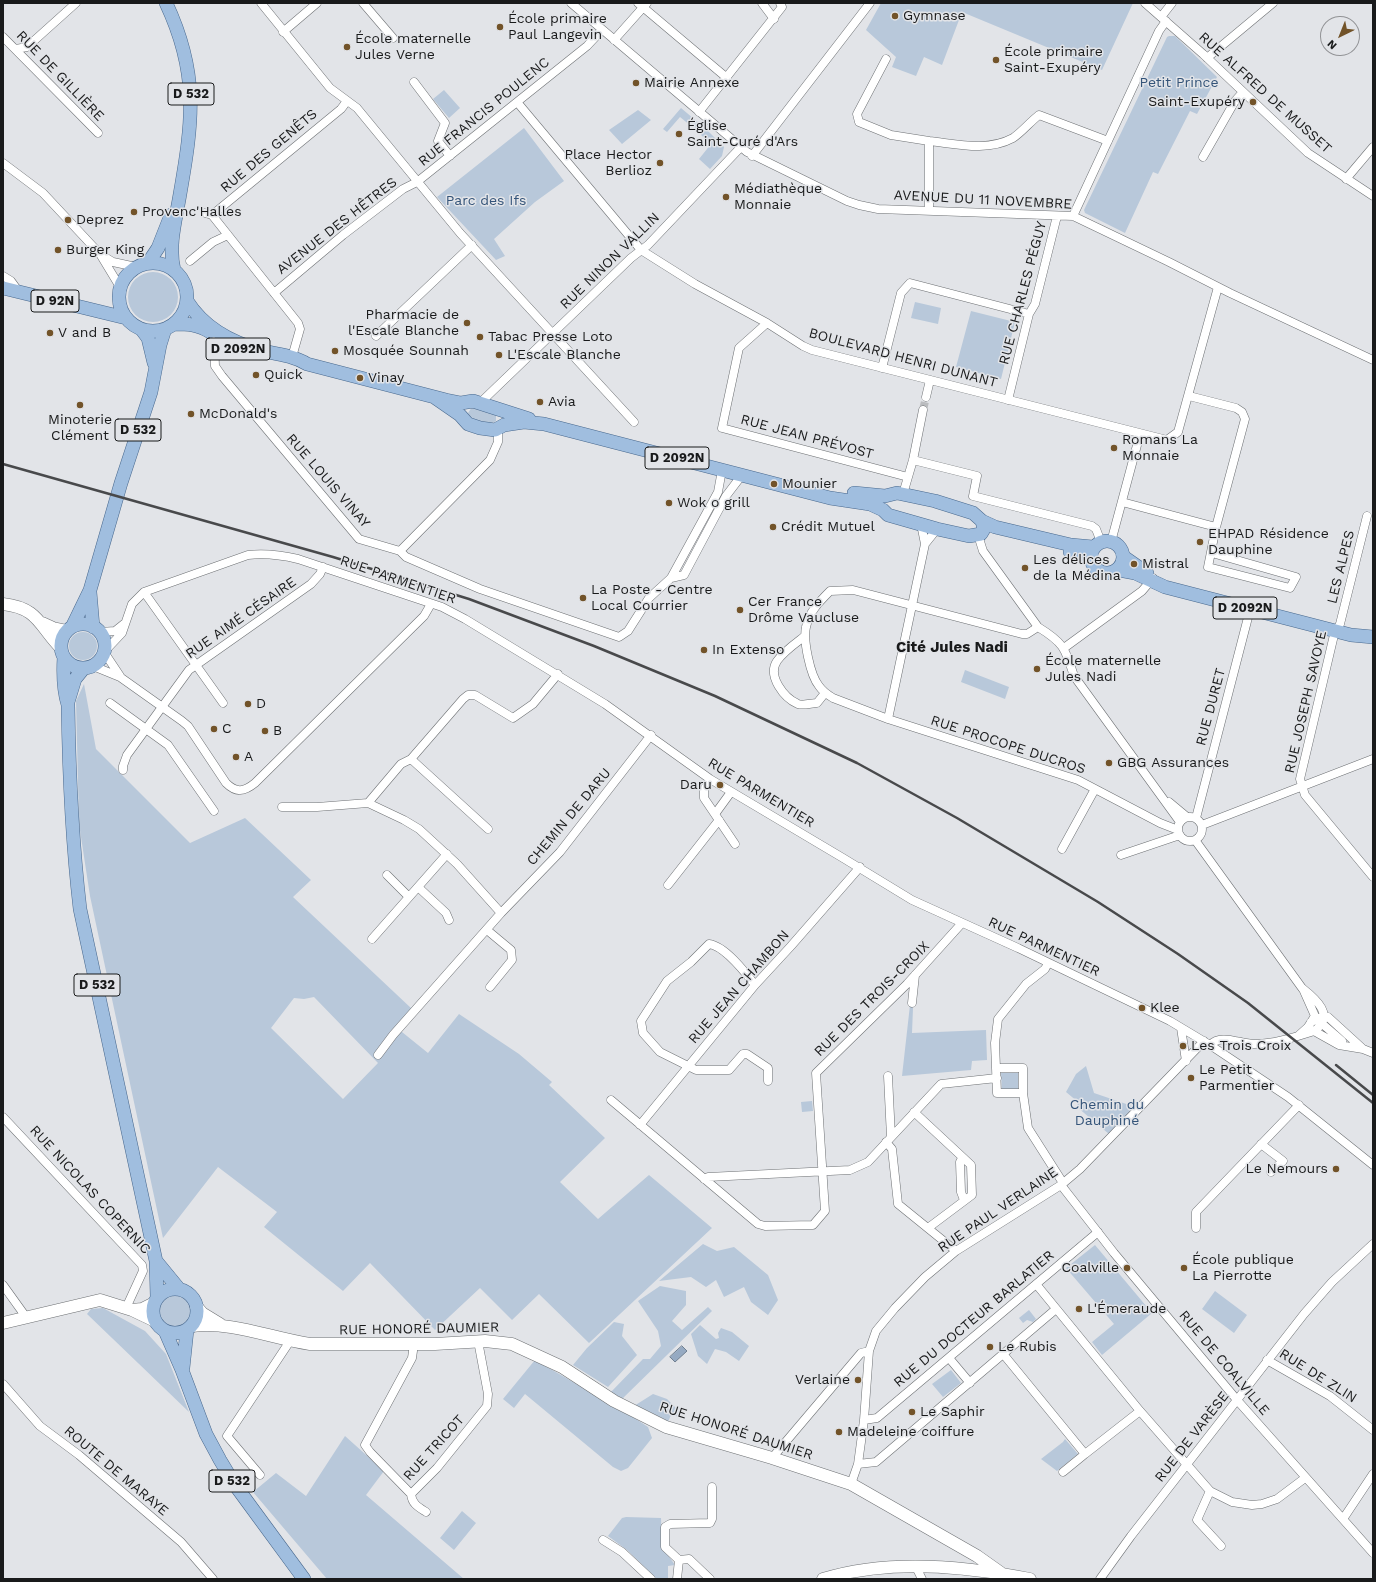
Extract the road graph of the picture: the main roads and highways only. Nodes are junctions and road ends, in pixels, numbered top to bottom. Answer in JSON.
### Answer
{"nodes":[{"id":1,"x":166,"y":3,"type":"edge"},
{"id":2,"x":181,"y":188,"type":"junction"},
{"id":3,"x":142,"y":265,"type":"junction"},
{"id":4,"x":174,"y":270,"type":"junction"},
{"id":5,"x":4,"y":290,"type":"edge"},
{"id":6,"x":119,"y":290,"type":"junction"},
{"id":7,"x":187,"y":301,"type":"junction"},
{"id":8,"x":89,"y":309,"type":"junction"},
{"id":9,"x":126,"y":318,"type":"junction"},
{"id":10,"x":169,"y":327,"type":"junction"},
{"id":11,"x":142,"y":330,"type":"junction"},
{"id":12,"x":307,"y":364,"type":"junction"},
{"id":13,"x":155,"y":371,"type":"junction"},
{"id":14,"x":462,"y":409,"type":"junction"},
{"id":15,"x":499,"y":410,"type":"junction"},
{"id":16,"x":544,"y":424,"type":"junction"},
{"id":17,"x":501,"y":427,"type":"junction"},
{"id":18,"x":810,"y":492,"type":"junction"},
{"id":19,"x":885,"y":496,"type":"junction"},
{"id":20,"x":883,"y":510,"type":"junction"},
{"id":21,"x":980,"y":532,"type":"junction"},
{"id":22,"x":1099,"y":548,"type":"junction"},
{"id":23,"x":1124,"y":557,"type":"junction"},
{"id":24,"x":1119,"y":570,"type":"junction"},
{"id":25,"x":1152,"y":579,"type":"junction"},
{"id":26,"x":90,"y":590,"type":"junction"},
{"id":27,"x":70,"y":629,"type":"junction"},
{"id":28,"x":96,"y":629,"type":"junction"},
{"id":29,"x":1373,"y":637,"type":"edge"},
{"id":30,"x":63,"y":653,"type":"junction"},
{"id":31,"x":88,"y":667,"type":"junction"},
{"id":32,"x":68,"y":705,"type":"junction"},
{"id":33,"x":156,"y":1261,"type":"junction"},
{"id":34,"x":179,"y":1289,"type":"junction"},
{"id":35,"x":156,"y":1300,"type":"junction"},
{"id":36,"x":189,"y":1328,"type":"junction"},
{"id":37,"x":165,"y":1331,"type":"junction"},
{"id":38,"x":182,"y":1370,"type":"junction"},
{"id":39,"x":304,"y":1579,"type":"edge"}],
"edges":[{"from":1,"to":2,"type":"main road","number":"D 532"},
{"from":2,"to":3,"type":"main road","number":"D 532"},
{"from":2,"to":4,"type":"main road","number":"D 532"},
{"from":3,"to":4,"type":"main road"},
{"from":3,"to":6,"type":"main road"},
{"from":4,"to":7,"type":"main road"},
{"from":5,"to":8,"type":"main road","number":"D 92N"},
{"from":6,"to":8,"type":"main road","number":"D 92N"},
{"from":6,"to":9,"type":"main road"},
{"from":7,"to":10,"type":"main road"},
{"from":7,"to":12,"type":"main road","number":"D 2092N"},
{"from":8,"to":9,"type":"main road","number":"D 92N"},
{"from":9,"to":11,"type":"main road"},
{"from":10,"to":11,"type":"main road"},
{"from":10,"to":12,"type":"main road","number":"D 2092N"},
{"from":10,"to":13,"type":"main road","number":"D 532"},
{"from":11,"to":13,"type":"main road","number":"D 532"},
{"from":12,"to":14,"type":"main road","number":"D 2092N"},
{"from":13,"to":26,"type":"main road","number":"D 532"},
{"from":14,"to":15,"type":"main road"},
{"from":14,"to":17,"type":"main road"},
{"from":15,"to":16,"type":"main road","number":"D 2092N"},
{"from":15,"to":17,"type":"main road"},
{"from":16,"to":17,"type":"main road","number":"D 2092N"},
{"from":16,"to":18,"type":"main road","number":"D 2092N"},
{"from":18,"to":19,"type":"main road","number":"D 2092N"},
{"from":18,"to":20,"type":"main road","number":"D 2092N"},
{"from":19,"to":20,"type":"main road"},
{"from":19,"to":21,"type":"main road"},
{"from":20,"to":21,"type":"main road"},
{"from":21,"to":22,"type":"main road"},
{"from":22,"to":23,"type":"main road"},
{"from":22,"to":24,"type":"main road"},
{"from":23,"to":24,"type":"main road"},
{"from":23,"to":25,"type":"main road","number":"D 2092N"},
{"from":24,"to":25,"type":"main road","number":"D 2092N"},
{"from":25,"to":29,"type":"main road","number":"D 2092N"},
{"from":26,"to":27,"type":"main road","number":"D 532"},
{"from":26,"to":28,"type":"main road","number":"D 532"},
{"from":27,"to":28,"type":"main road"},
{"from":27,"to":30,"type":"main road"},
{"from":28,"to":31,"type":"main road"},
{"from":30,"to":31,"type":"main road"},
{"from":30,"to":32,"type":"main road","number":"D 532"},
{"from":31,"to":32,"type":"main road","number":"D 532"},
{"from":32,"to":33,"type":"main road","number":"D 532"},
{"from":33,"to":34,"type":"main road","number":"D 532"},
{"from":33,"to":35,"type":"main road","number":"D 532"},
{"from":34,"to":35,"type":"main road"},
{"from":34,"to":36,"type":"main road"},
{"from":35,"to":37,"type":"main road"},
{"from":36,"to":37,"type":"main road"},
{"from":36,"to":38,"type":"main road","number":"D 532"},
{"from":37,"to":38,"type":"main road","number":"D 532"},
{"from":38,"to":39,"type":"main road","number":"D 532"}]}
